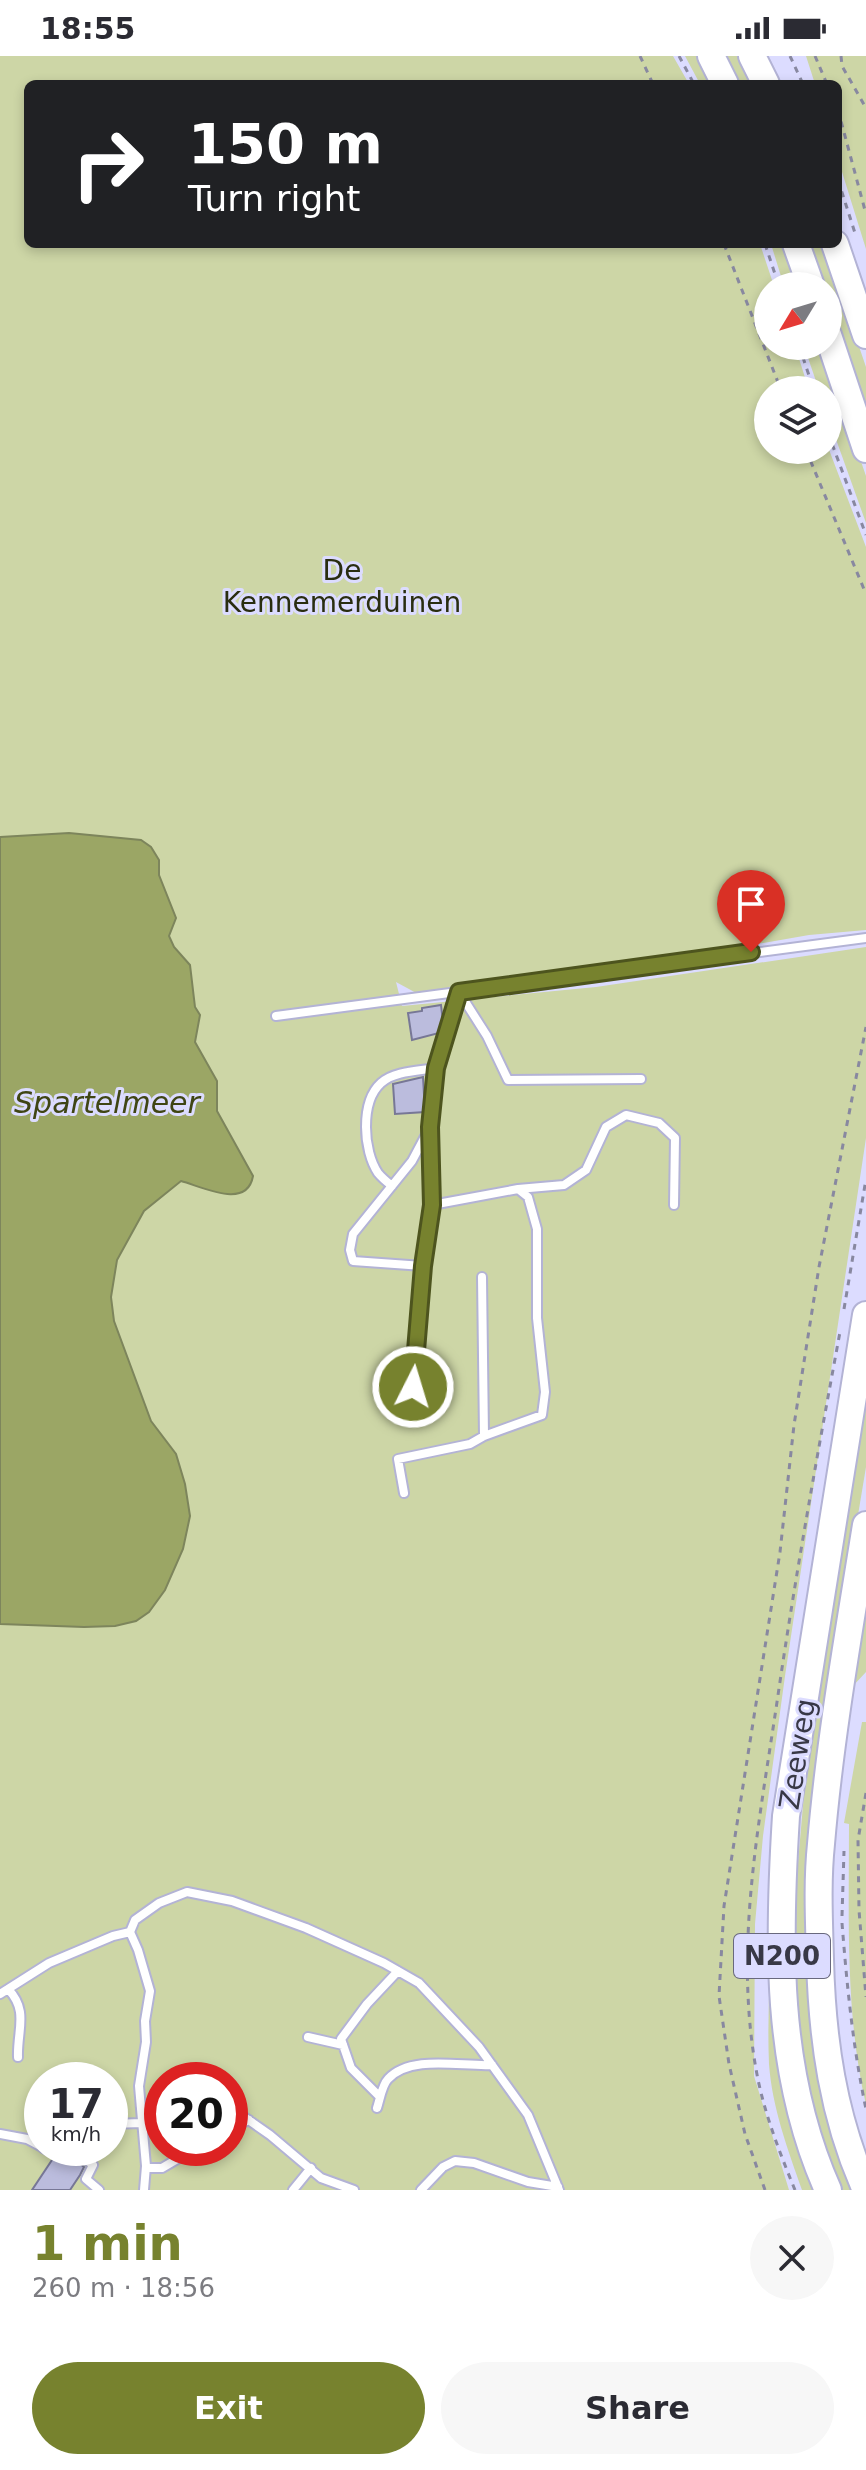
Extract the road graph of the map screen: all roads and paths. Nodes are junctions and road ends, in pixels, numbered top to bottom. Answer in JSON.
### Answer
{"nodes":[{"id":1,"x":640,"y":56,"type":"edge"},
{"id":2,"x":679,"y":56,"type":"edge"},
{"id":3,"x":711,"y":56,"type":"edge"},
{"id":4,"x":752,"y":56,"type":"edge"},
{"id":5,"x":790,"y":56,"type":"edge"},
{"id":6,"x":815,"y":56,"type":"edge"},
{"id":7,"x":841,"y":56,"type":"edge"},
{"id":8,"x":651,"y":80,"type":"edge"},
{"id":9,"x":692,"y":80,"type":"edge"},
{"id":10,"x":723,"y":80,"type":"edge"},
{"id":11,"x":764,"y":80,"type":"edge"},
{"id":12,"x":801,"y":80,"type":"edge"},
{"id":13,"x":825,"y":80,"type":"edge"},
{"id":14,"x":866,"y":108,"type":"edge"},
{"id":15,"x":842,"y":125,"type":"edge"},
{"id":16,"x":842,"y":211,"type":"edge"},
{"id":17,"x":866,"y":214,"type":"edge"},
{"id":18,"x":846,"y":242,"type":"edge"},
{"id":19,"x":726,"y":248,"type":"edge"},
{"id":20,"x":766,"y":248,"type":"edge"},
{"id":21,"x":797,"y":248,"type":"edge"},
{"id":22,"x":774,"y":272,"type":"edge"},
{"id":23,"x":806,"y":272,"type":"edge"},
{"id":24,"x":866,"y":335,"type":"edge"},
{"id":25,"x":836,"y":360,"type":"edge"},
{"id":26,"x":776,"y":376,"type":"edge"},
{"id":27,"x":866,"y":449,"type":"edge"},
{"id":28,"x":812,"y":464,"type":"edge"},
{"id":29,"x":840,"y":464,"type":"edge"},
{"id":30,"x":866,"y":535,"type":"edge"},
{"id":31,"x":866,"y":594,"type":"edge"},
{"id":32,"x":866,"y":938,"type":"edge"},
{"id":33,"x":459,"y":992,"type":"junction"},
{"id":34,"x":276,"y":1016,"type":"dead end"},
{"id":35,"x":866,"y":1027,"type":"edge"},
{"id":36,"x":436,"y":1068,"type":"junction"},
{"id":37,"x":641,"y":1079,"type":"dead end"},
{"id":38,"x":430,"y":1127,"type":"junction"},
{"id":39,"x":392,"y":1186,"type":"junction"},
{"id":40,"x":518,"y":1189,"type":"junction"},
{"id":41,"x":432,"y":1205,"type":"junction"},
{"id":42,"x":674,"y":1205,"type":"dead end"},
{"id":43,"x":423,"y":1266,"type":"junction"},
{"id":44,"x":482,"y":1277,"type":"dead end"},
{"id":45,"x":866,"y":1315,"type":"edge"},
{"id":46,"x":413,"y":1387,"type":"dead end"},
{"id":47,"x":484,"y":1436,"type":"junction"},
{"id":48,"x":404,"y":1493,"type":"dead end"},
{"id":49,"x":866,"y":1525,"type":"edge"},
{"id":50,"x":866,"y":1793,"type":"edge"},
{"id":51,"x":844,"y":1851,"type":"dead end"},
{"id":52,"x":130,"y":1932,"type":"junction"},
{"id":53,"x":398,"y":1971,"type":"junction"},
{"id":54,"x":4,"y":1992,"type":"edge"},
{"id":55,"x":866,"y":1997,"type":"edge"},
{"id":56,"x":308,"y":2037,"type":"dead end"},
{"id":57,"x":343,"y":2045,"type":"junction"},
{"id":58,"x":18,"y":2057,"type":"dead end"},
{"id":59,"x":492,"y":2065,"type":"junction"},
{"id":60,"x":380,"y":2097,"type":"junction"},
{"id":61,"x":377,"y":2108,"type":"dead end"},
{"id":62,"x":866,"y":2109,"type":"edge"},
{"id":63,"x":249,"y":2120,"type":"edge"},
{"id":64,"x":128,"y":2123,"type":"edge"},
{"id":65,"x":142,"y":2123,"type":"junction"},
{"id":66,"x":0,"y":2134,"type":"edge"},
{"id":67,"x":24,"y":2138,"type":"edge"},
{"id":68,"x":92,"y":2166,"type":"edge"},
{"id":69,"x":165,"y":2166,"type":"edge"},
{"id":70,"x":146,"y":2168,"type":"junction"},
{"id":71,"x":311,"y":2168,"type":"junction"},
{"id":72,"x":528,"y":2186,"type":"edge"},
{"id":73,"x":293,"y":2189,"type":"edge"},
{"id":74,"x":559,"y":2189,"type":"edge"},
{"id":75,"x":99,"y":2190,"type":"edge"},
{"id":76,"x":144,"y":2190,"type":"edge"},
{"id":77,"x":283,"y":2190,"type":"edge"},
{"id":78,"x":354,"y":2190,"type":"edge"},
{"id":79,"x":421,"y":2190,"type":"edge"},
{"id":80,"x":765,"y":2190,"type":"edge"},
{"id":81,"x":828,"y":2190,"type":"edge"},
{"id":82,"x":866,"y":2190,"type":"edge"}],
"edges":[{"from":1,"to":8,"type":"path"},
{"from":2,"to":9,"type":"path"},
{"from":3,"to":10,"type":"main road"},
{"from":4,"to":11,"type":"main road"},
{"from":5,"to":12,"type":"path"},
{"from":6,"to":13,"type":"path"},
{"from":7,"to":14,"type":"path"},
{"from":15,"to":17,"type":"path"},
{"from":16,"to":18,"type":"path"},
{"from":18,"to":24,"type":"main road"},
{"from":19,"to":26,"type":"path"},
{"from":20,"to":22,"type":"path"},
{"from":21,"to":23,"type":"main road"},
{"from":25,"to":27,"type":"main road"},
{"from":28,"to":31,"type":"path"},
{"from":29,"to":30,"type":"path"},
{"from":32,"to":33,"type":"lane"},
{"from":33,"to":34,"type":"lane"},
{"from":33,"to":36,"type":"lane"},
{"from":33,"to":37,"type":"lane"},
{"from":35,"to":80,"type":"path"},
{"from":36,"to":38,"type":"lane"},
{"from":36,"to":39,"type":"lane"},
{"from":38,"to":39,"type":"lane"},
{"from":38,"to":41,"type":"lane"},
{"from":39,"to":43,"type":"lane"},
{"from":40,"to":41,"type":"lane"},
{"from":40,"to":42,"type":"lane"},
{"from":40,"to":47,"type":"lane"},
{"from":41,"to":43,"type":"lane"},
{"from":43,"to":46,"type":"lane"},
{"from":44,"to":47,"type":"lane"},
{"from":45,"to":81,"type":"main road","name":"Zeeweg","number":"N200"},
{"from":47,"to":48,"type":"lane"},
{"from":49,"to":82,"type":"main road","name":"Zeeweg","number":"N200"},
{"from":50,"to":55,"type":"path"},
{"from":51,"to":62,"type":"path"},
{"from":52,"to":53,"type":"lane"},
{"from":52,"to":54,"type":"lane"},
{"from":52,"to":65,"type":"lane"},
{"from":53,"to":57,"type":"lane"},
{"from":53,"to":59,"type":"lane"},
{"from":54,"to":58,"type":"lane"},
{"from":56,"to":57,"type":"lane"},
{"from":57,"to":60,"type":"lane"},
{"from":59,"to":60,"type":"lane"},
{"from":59,"to":74,"type":"lane"},
{"from":60,"to":61,"type":"lane"},
{"from":63,"to":71,"type":"lane"},
{"from":64,"to":65,"type":"lane"},
{"from":65,"to":70,"type":"lane"},
{"from":66,"to":67,"type":"lane"},
{"from":68,"to":75,"type":"lane"},
{"from":69,"to":70,"type":"lane"},
{"from":70,"to":76,"type":"lane"},
{"from":71,"to":73,"type":"lane"},
{"from":71,"to":78,"type":"lane"},
{"from":72,"to":74,"type":"lane"},
{"from":72,"to":79,"type":"lane"},
{"from":73,"to":77,"type":"lane"}]}
